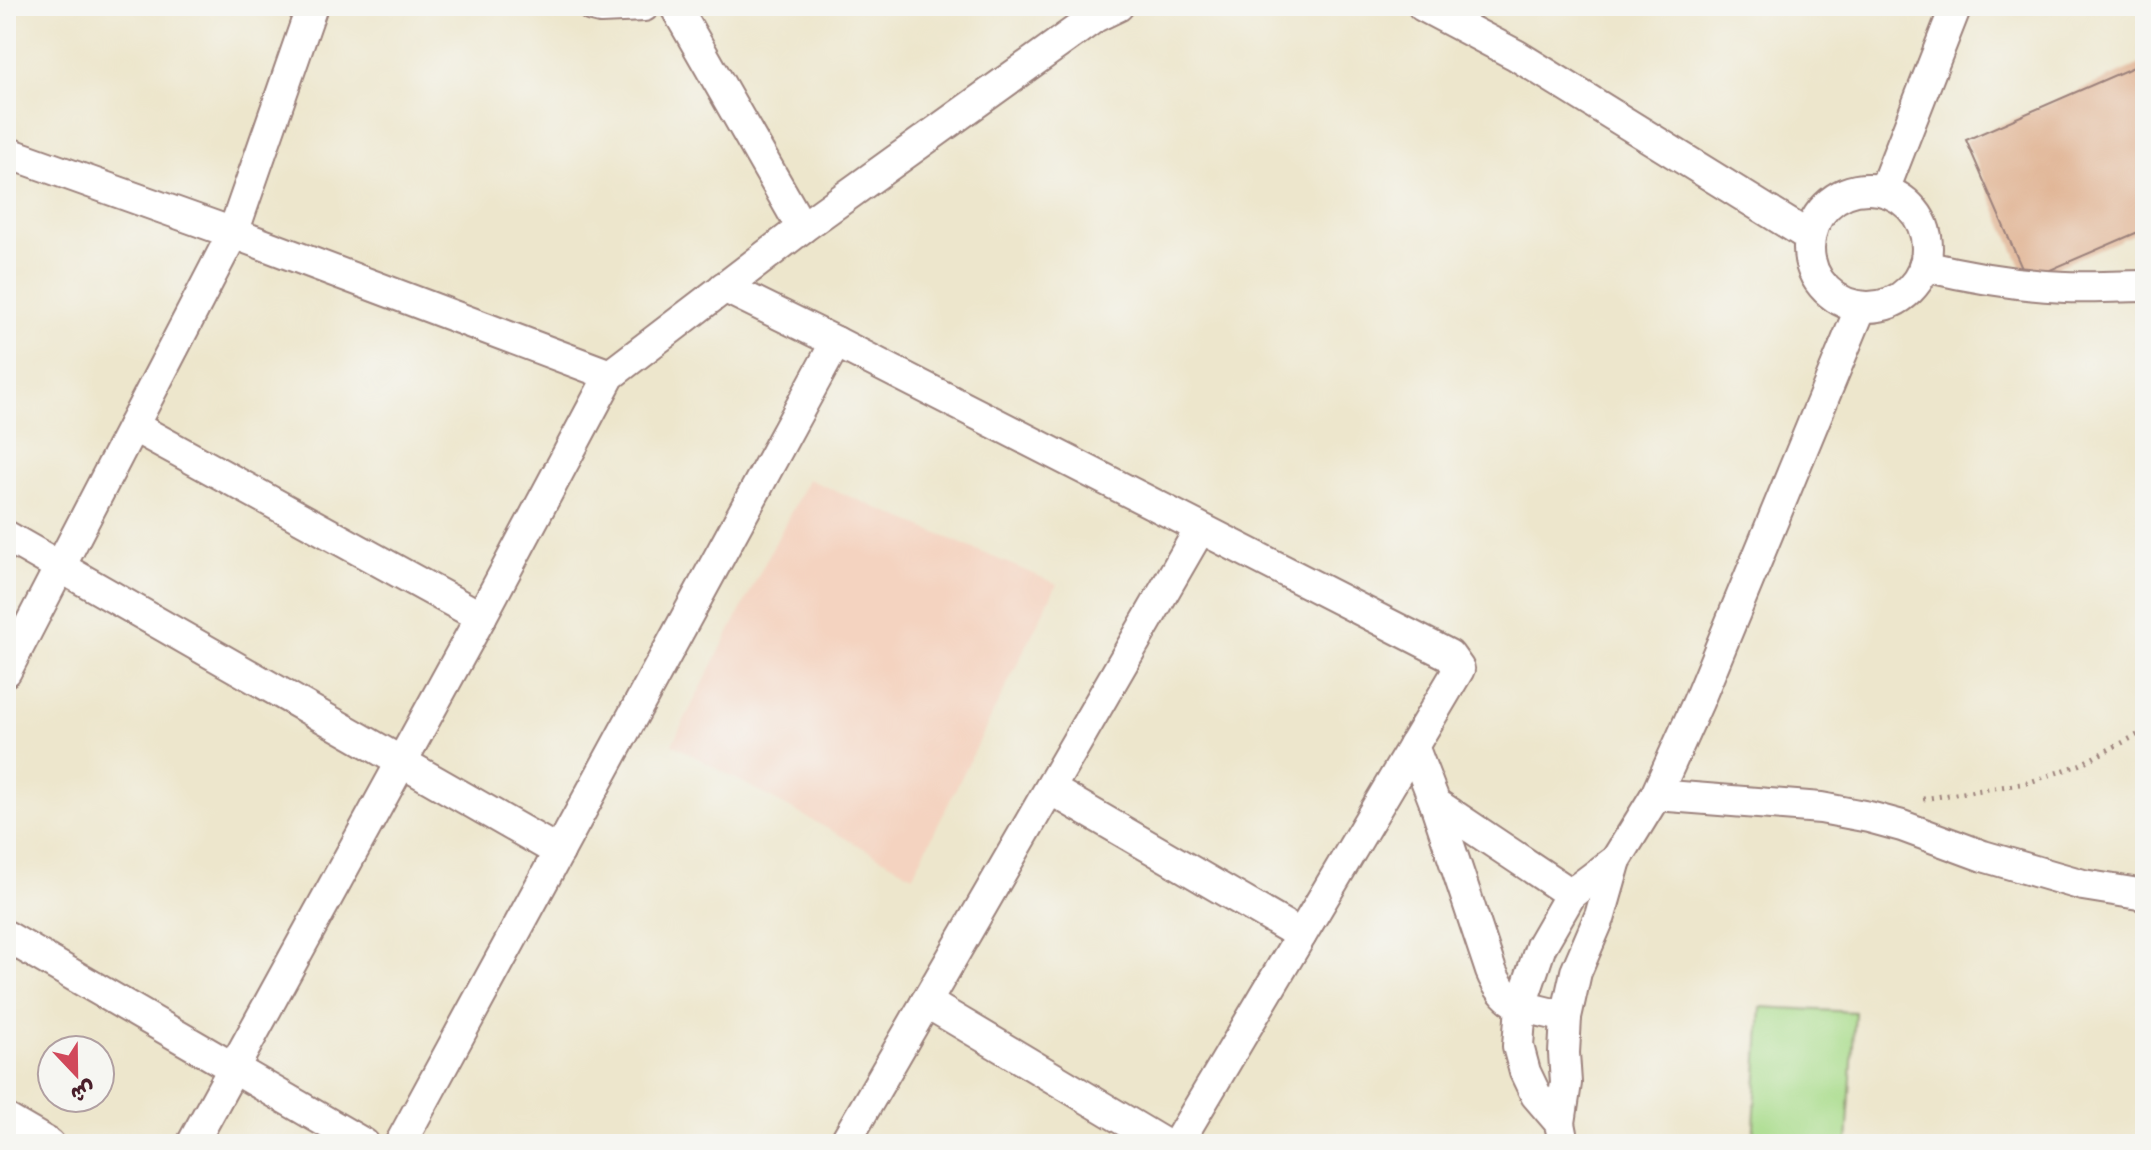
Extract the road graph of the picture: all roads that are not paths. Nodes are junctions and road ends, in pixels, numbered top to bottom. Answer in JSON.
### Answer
{"nodes":[{"id":1,"x":312,"y":6,"type":"edge"},
{"id":2,"x":592,"y":6,"type":"edge"},
{"id":3,"x":644,"y":6,"type":"edge"},
{"id":4,"x":675,"y":6,"type":"edge"},
{"id":5,"x":1423,"y":6,"type":"edge"},
{"id":6,"x":1956,"y":6,"type":"edge"},
{"id":7,"x":1101,"y":10,"type":"edge"},
{"id":8,"x":6,"y":152,"type":"edge"},
{"id":9,"x":1884,"y":190,"type":"junction"},
{"id":10,"x":802,"y":228,"type":"junction"},
{"id":11,"x":233,"y":233,"type":"junction"},
{"id":12,"x":1810,"y":237,"type":"junction"},
{"id":13,"x":1924,"y":266,"type":"junction"},
{"id":14,"x":2145,"y":286,"type":"edge"},
{"id":15,"x":724,"y":287,"type":"junction"},
{"id":16,"x":1861,"y":307,"type":"junction"},
{"id":17,"x":836,"y":342,"type":"junction"},
{"id":18,"x":610,"y":375,"type":"junction"},
{"id":19,"x":133,"y":426,"type":"junction"},
{"id":20,"x":1200,"y":529,"type":"junction"},
{"id":21,"x":6,"y":536,"type":"edge"},
{"id":22,"x":60,"y":567,"type":"junction"},
{"id":23,"x":481,"y":617,"type":"junction"},
{"id":24,"x":6,"y":671,"type":"edge"},
{"id":25,"x":1413,"y":746,"type":"junction"},
{"id":26,"x":402,"y":762,"type":"junction"},
{"id":27,"x":1050,"y":789,"type":"junction"},
{"id":28,"x":1656,"y":795,"type":"junction"},
{"id":29,"x":1435,"y":803,"type":"junction"},
{"id":30,"x":559,"y":852,"type":"junction"},
{"id":31,"x":1616,"y":860,"type":"junction"},
{"id":32,"x":1571,"y":894,"type":"junction"},
{"id":33,"x":2145,"y":895,"type":"edge"},
{"id":34,"x":1301,"y":935,"type":"junction"},
{"id":35,"x":6,"y":936,"type":"edge"},
{"id":36,"x":926,"y":1002,"type":"junction"},
{"id":37,"x":1521,"y":1005,"type":"junction"},
{"id":38,"x":1566,"y":1017,"type":"junction"},
{"id":39,"x":234,"y":1067,"type":"junction"},
{"id":40,"x":6,"y":1119,"type":"edge"},
{"id":41,"x":1562,"y":1134,"type":"edge"},
{"id":42,"x":49,"y":1144,"type":"edge"},
{"id":43,"x":192,"y":1144,"type":"edge"},
{"id":44,"x":364,"y":1144,"type":"edge"},
{"id":45,"x":400,"y":1144,"type":"edge"},
{"id":46,"x":844,"y":1144,"type":"edge"},
{"id":47,"x":1164,"y":1144,"type":"edge"},
{"id":48,"x":1177,"y":1144,"type":"edge"}],
"edges":[{"from":1,"to":11,"type":"street"},
{"from":2,"to":3,"type":"street"},
{"from":4,"to":10,"type":"street"},
{"from":5,"to":12,"type":"street"},
{"from":6,"to":9,"type":"street"},
{"from":7,"to":10,"type":"street"},
{"from":8,"to":11,"type":"street"},
{"from":9,"to":12,"type":"street"},
{"from":9,"to":13,"type":"street"},
{"from":10,"to":15,"type":"street"},
{"from":11,"to":18,"type":"street"},
{"from":11,"to":19,"type":"street"},
{"from":12,"to":16,"type":"street"},
{"from":13,"to":14,"type":"street"},
{"from":13,"to":16,"type":"street"},
{"from":15,"to":17,"type":"street"},
{"from":15,"to":18,"type":"street"},
{"from":16,"to":28,"type":"street"},
{"from":17,"to":20,"type":"street"},
{"from":17,"to":30,"type":"street"},
{"from":18,"to":23,"type":"street"},
{"from":19,"to":22,"type":"street"},
{"from":19,"to":23,"type":"street"},
{"from":20,"to":25,"type":"street"},
{"from":20,"to":27,"type":"street"},
{"from":21,"to":22,"type":"street"},
{"from":22,"to":24,"type":"street"},
{"from":22,"to":26,"type":"street"},
{"from":23,"to":26,"type":"street"},
{"from":25,"to":29,"type":"street"},
{"from":25,"to":34,"type":"street"},
{"from":26,"to":30,"type":"street"},
{"from":26,"to":39,"type":"street"},
{"from":27,"to":34,"type":"street"},
{"from":27,"to":36,"type":"street"},
{"from":28,"to":31,"type":"street"},
{"from":28,"to":33,"type":"street"},
{"from":29,"to":32,"type":"street"},
{"from":29,"to":37,"type":"street"},
{"from":30,"to":45,"type":"street"},
{"from":31,"to":32,"type":"street"},
{"from":31,"to":38,"type":"street"},
{"from":32,"to":37,"type":"street"},
{"from":34,"to":48,"type":"street"},
{"from":35,"to":39,"type":"street"},
{"from":36,"to":46,"type":"street"},
{"from":36,"to":47,"type":"street"},
{"from":37,"to":38,"type":"street"},
{"from":37,"to":41,"type":"street"},
{"from":38,"to":41,"type":"street"},
{"from":39,"to":43,"type":"street"},
{"from":39,"to":44,"type":"street"},
{"from":40,"to":42,"type":"street"}]}
